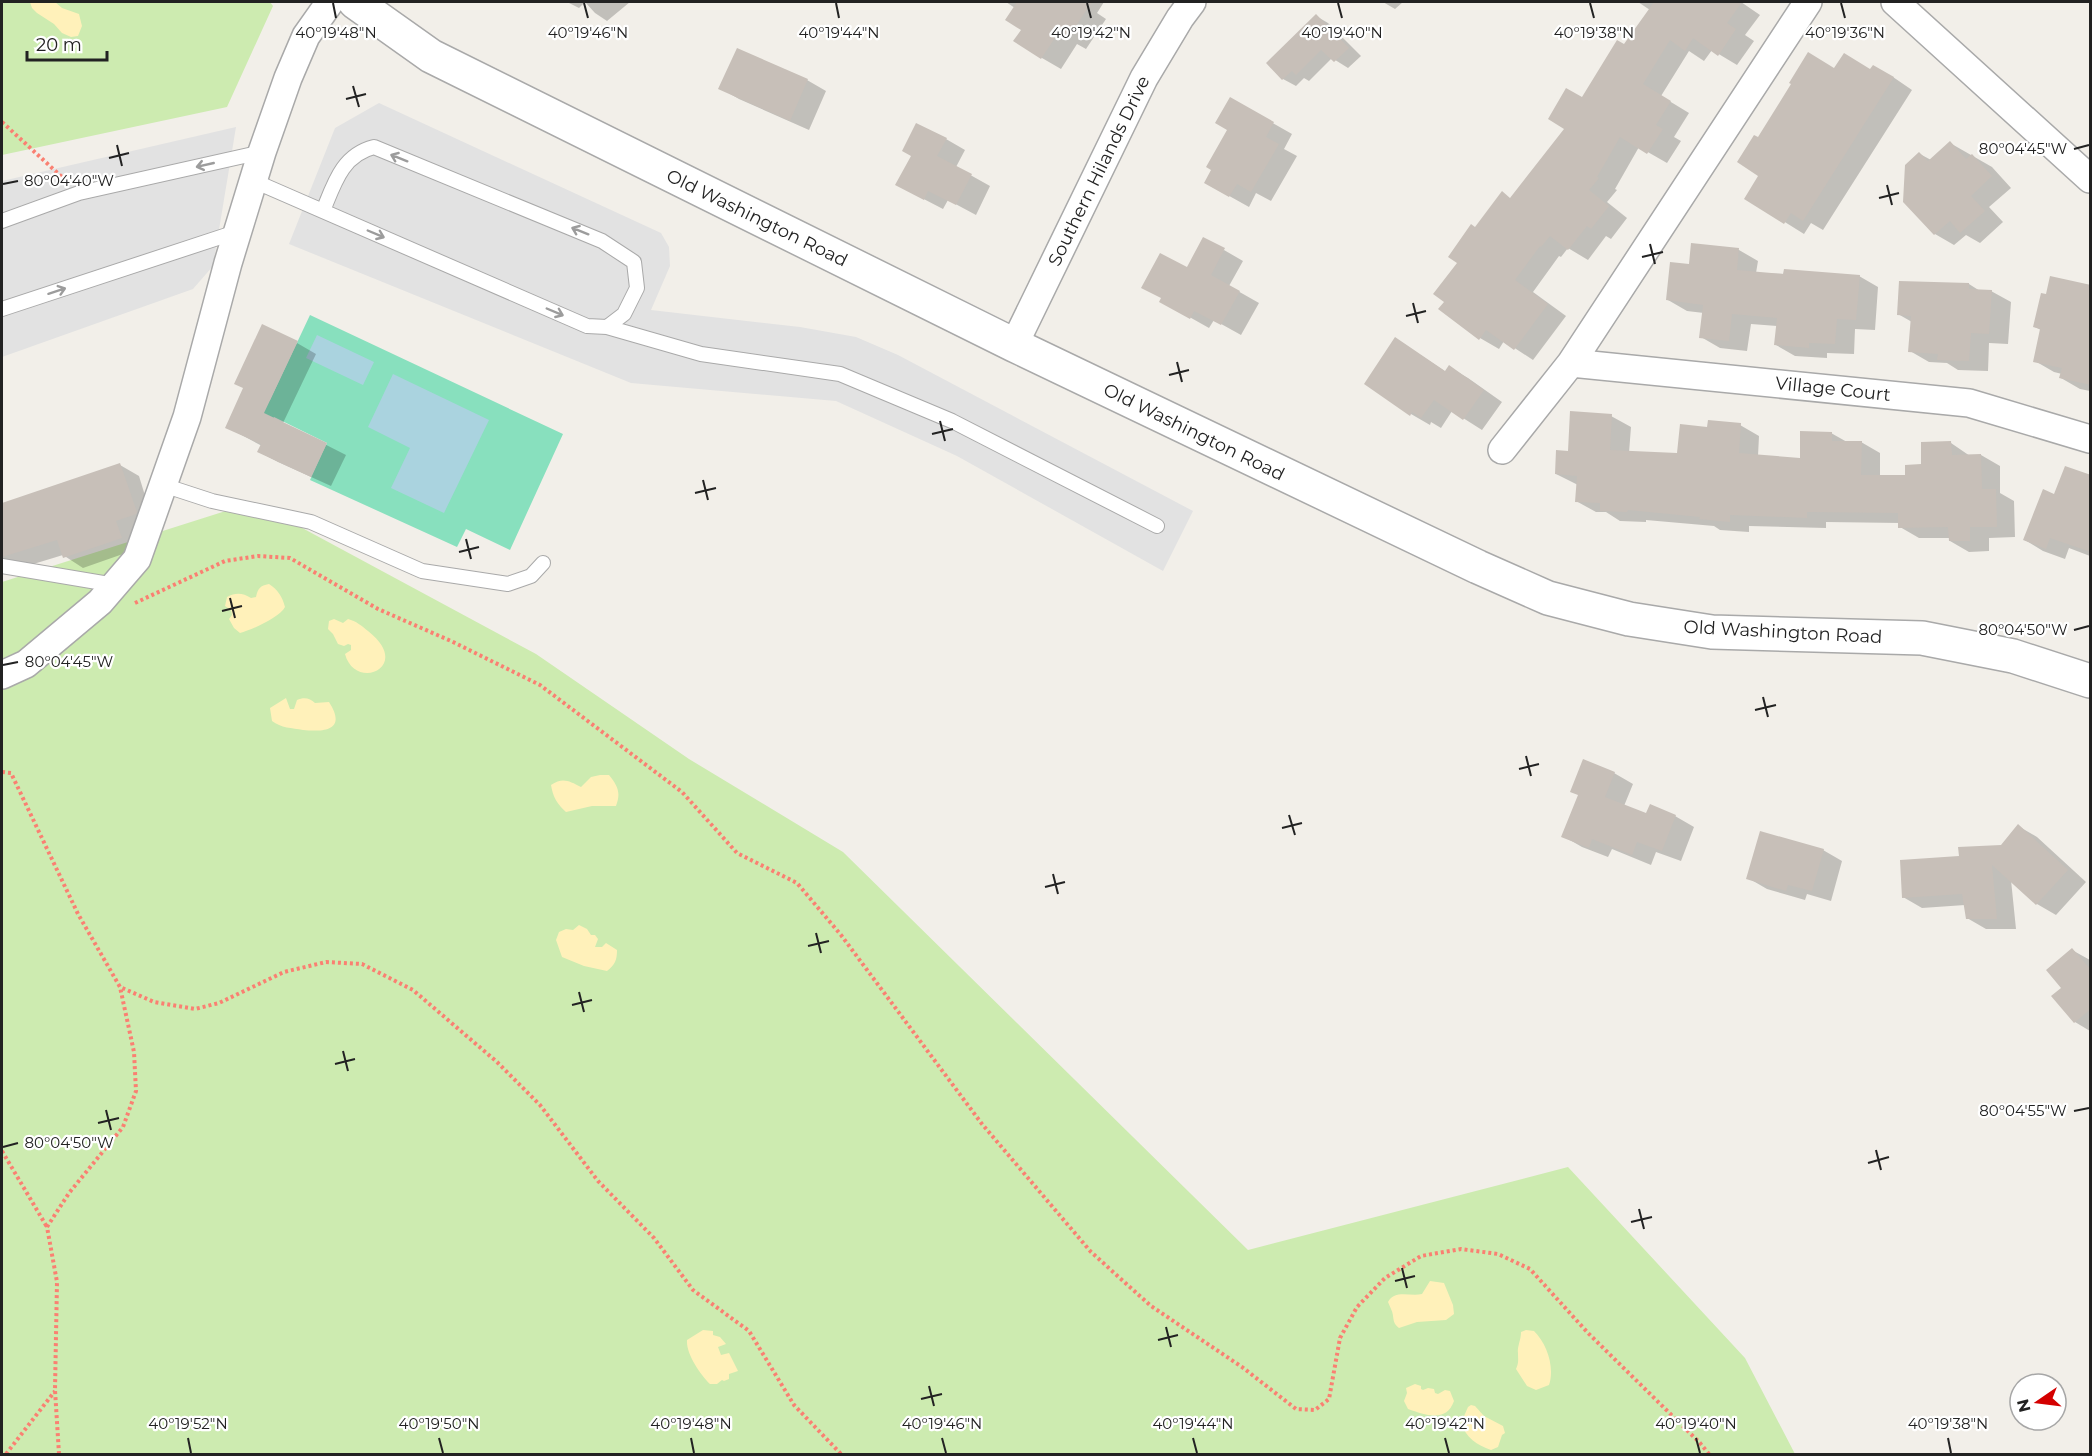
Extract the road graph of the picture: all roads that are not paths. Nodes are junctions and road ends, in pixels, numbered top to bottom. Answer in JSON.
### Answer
{"nodes":[{"id":1,"x":330,"y":2,"type":"edge"},
{"id":2,"x":1192,"y":2,"type":"edge"},
{"id":3,"x":1808,"y":2,"type":"edge"},
{"id":4,"x":1895,"y":2,"type":"edge"},
{"id":5,"x":366,"y":5,"type":"edge"},
{"id":6,"x":262,"y":152,"type":"junction"},
{"id":7,"x":2091,"y":179,"type":"edge"},
{"id":8,"x":254,"y":181,"type":"junction"},
{"id":9,"x":322,"y":211,"type":"junction"},
{"id":10,"x":2,"y":221,"type":"edge"},
{"id":11,"x":236,"y":232,"type":"junction"},
{"id":12,"x":2,"y":309,"type":"edge"},
{"id":13,"x":607,"y":327,"type":"junction"},
{"id":14,"x":1014,"y":345,"type":"junction"},
{"id":15,"x":1571,"y":363,"type":"junction"},
{"id":16,"x":2091,"y":439,"type":"edge"},
{"id":17,"x":1502,"y":450,"type":"dead end"},
{"id":18,"x":163,"y":485,"type":"junction"},
{"id":19,"x":1157,"y":526,"type":"dead end"},
{"id":20,"x":543,"y":564,"type":"dead end"},
{"id":21,"x":2,"y":566,"type":"edge"},
{"id":22,"x":108,"y":594,"type":"junction"},
{"id":23,"x":2,"y":675,"type":"edge"},
{"id":24,"x":2091,"y":681,"type":"edge"}],
"edges":[{"from":1,"to":6,"type":"street"},
{"from":2,"to":14,"type":"street","name":"Southern Hilands Drive"},
{"from":3,"to":15,"type":"street"},
{"from":4,"to":7,"type":"street"},
{"from":5,"to":14,"type":"street","name":"Old Washington Road"},
{"from":6,"to":8,"type":"street"},
{"from":6,"to":10,"type":"lane","one_way":true},
{"from":8,"to":9,"type":"lane"},
{"from":8,"to":11,"type":"street"},
{"from":9,"to":13,"type":"lane","one_way":true},
{"from":13,"to":9,"type":"lane","one_way":true},
{"from":12,"to":11,"type":"lane","one_way":true},
{"from":11,"to":18,"type":"street"},
{"from":13,"to":19,"type":"lane"},
{"from":14,"to":24,"type":"street","name":"Old Washington Road"},
{"from":15,"to":16,"type":"street","name":"Village Court"},
{"from":15,"to":17,"type":"street"},
{"from":18,"to":20,"type":"lane"},
{"from":18,"to":22,"type":"street"},
{"from":21,"to":22,"type":"lane"},
{"from":22,"to":23,"type":"street"}]}
